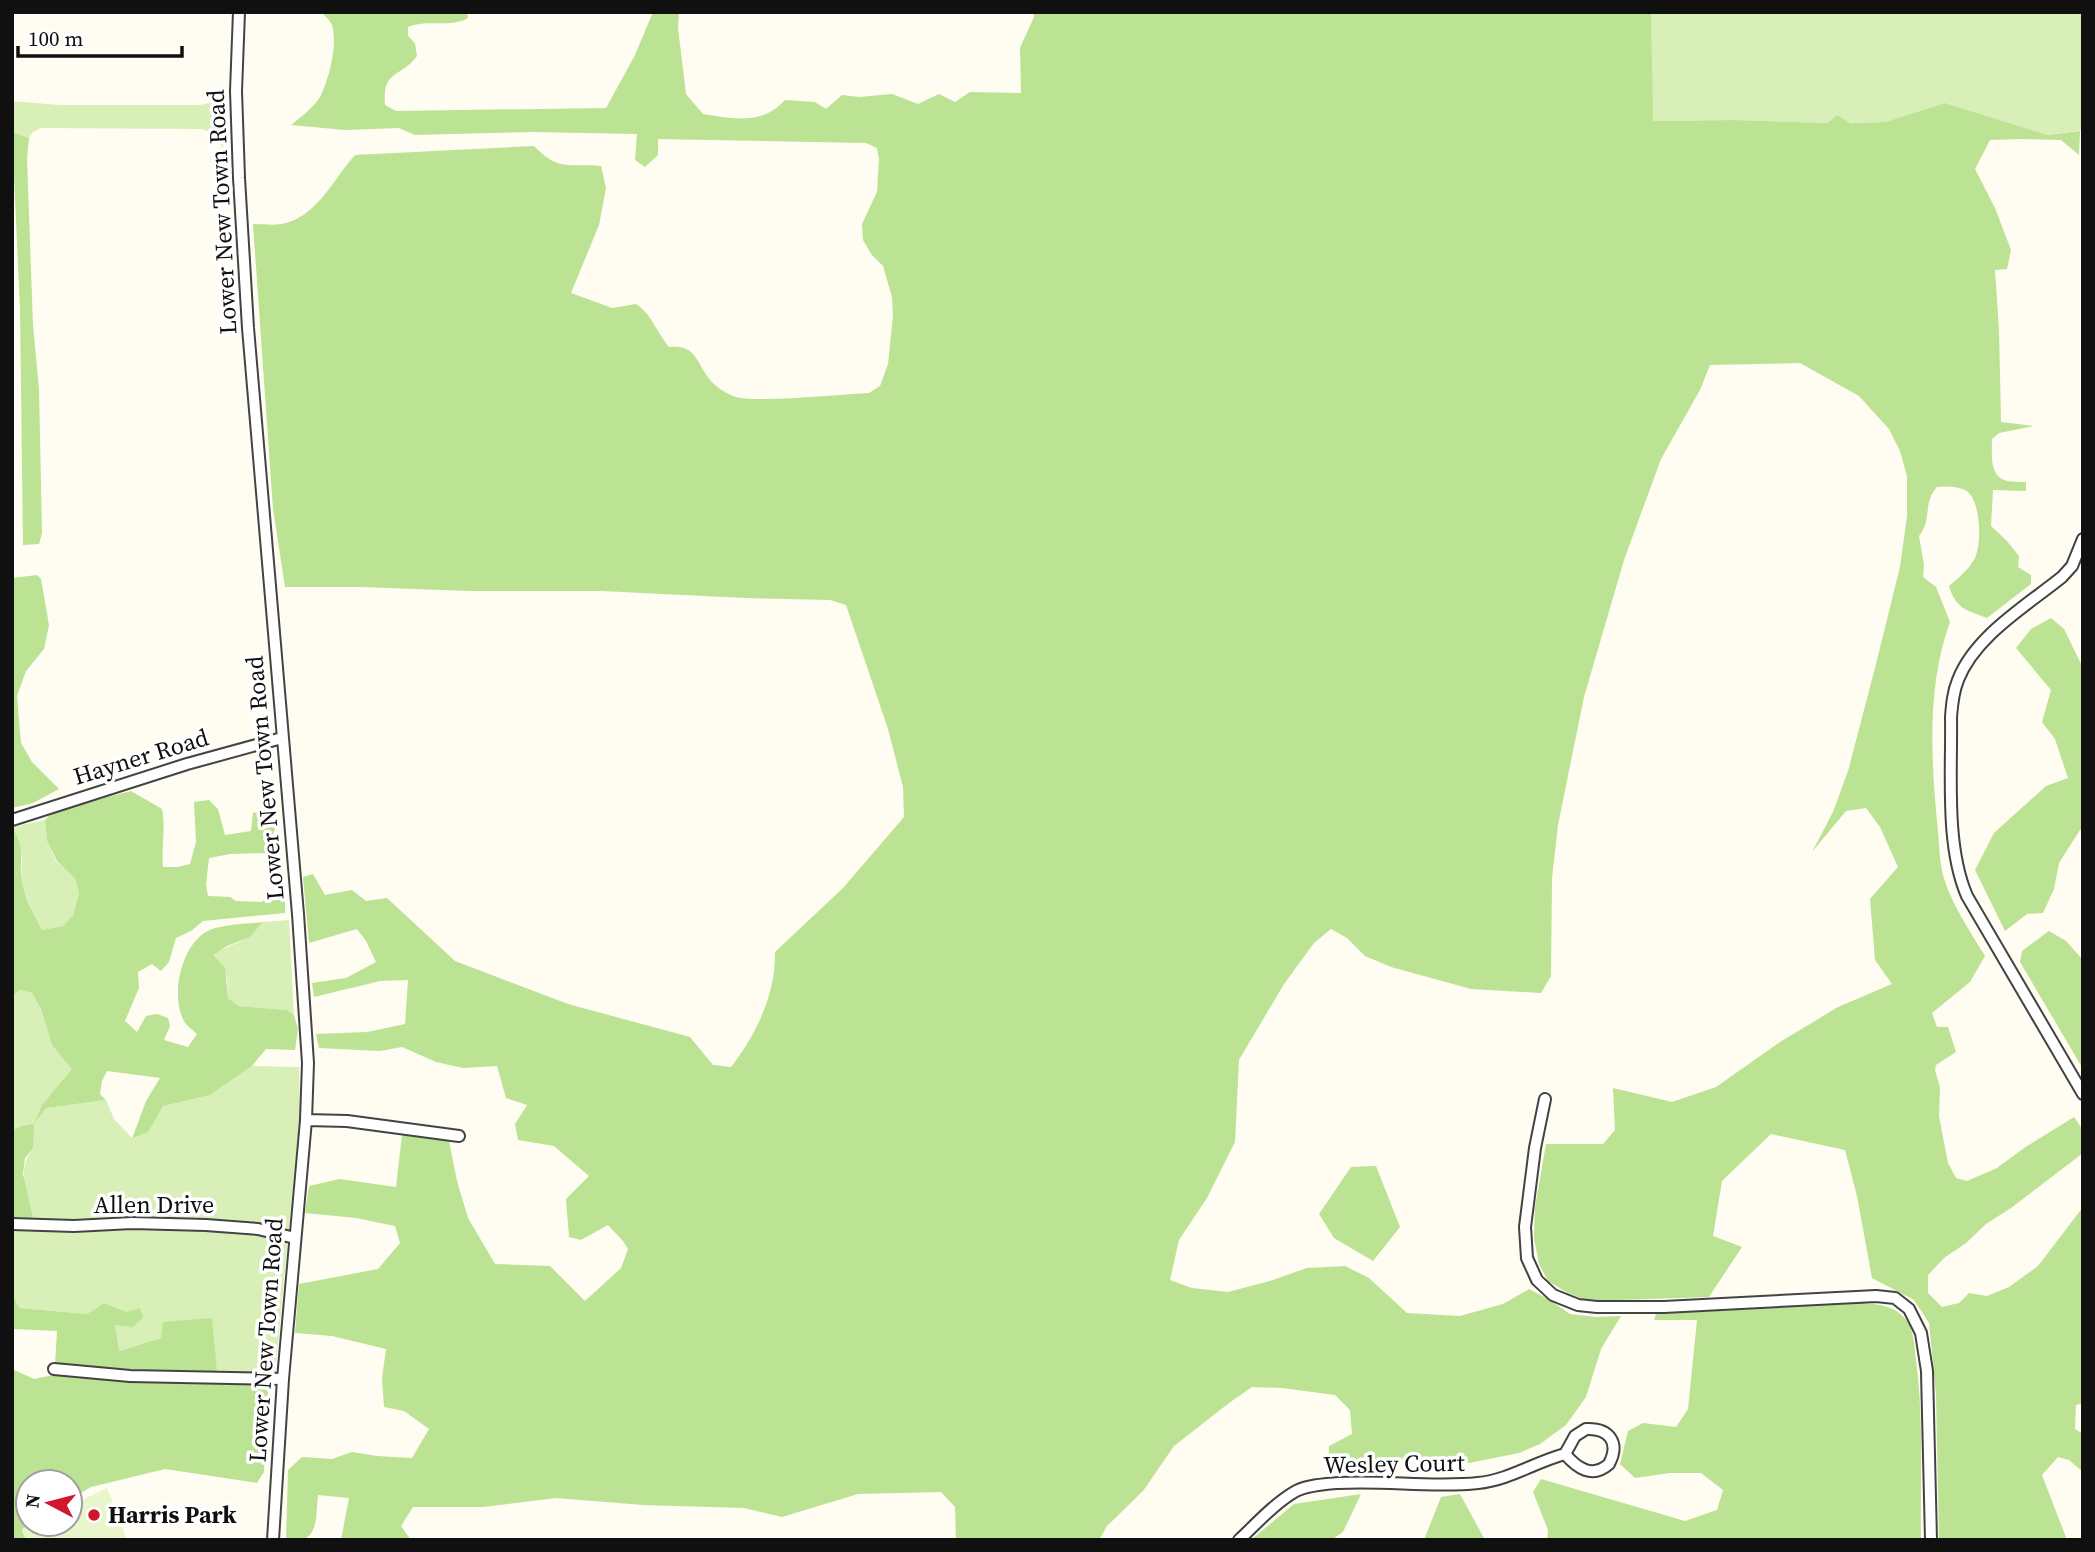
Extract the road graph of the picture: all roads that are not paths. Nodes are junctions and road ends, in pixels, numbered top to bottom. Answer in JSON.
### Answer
{"nodes":[{"id":1,"x":239,"y":12,"type":"edge"},
{"id":2,"x":2083,"y":540,"type":"edge"},
{"id":3,"x":282,"y":738,"type":"junction"},
{"id":4,"x":12,"y":820,"type":"edge"},
{"id":5,"x":2083,"y":1094,"type":"edge"},
{"id":6,"x":1545,"y":1099,"type":"dead end"},
{"id":7,"x":306,"y":1120,"type":"junction"},
{"id":8,"x":458,"y":1136,"type":"dead end"},
{"id":9,"x":12,"y":1224,"type":"edge"},
{"id":10,"x":295,"y":1238,"type":"junction"},
{"id":11,"x":54,"y":1369,"type":"dead end"},
{"id":12,"x":283,"y":1379,"type":"junction"},
{"id":13,"x":1565,"y":1454,"type":"junction"},
{"id":14,"x":273,"y":1540,"type":"edge"},
{"id":15,"x":1239,"y":1540,"type":"edge"},
{"id":16,"x":1931,"y":1540,"type":"edge"}],
"edges":[{"from":1,"to":3,"type":"street","name":"Lower New Town Road"},
{"from":2,"to":5,"type":"street"},
{"from":3,"to":4,"type":"street","name":"Hayner Road"},
{"from":3,"to":7,"type":"street","name":"Lower New Town Road"},
{"from":6,"to":16,"type":"street"},
{"from":7,"to":8,"type":"street"},
{"from":7,"to":10,"type":"street","name":"Lower New Town Road"},
{"from":9,"to":10,"type":"street","name":"Allen Drive"},
{"from":10,"to":12,"type":"street","name":"Lower New Town Road"},
{"from":11,"to":12,"type":"street"},
{"from":12,"to":14,"type":"street","name":"Lower New Town Road"},
{"from":13,"to":13,"type":"street","name":"Wesley Court"},
{"from":13,"to":15,"type":"street","name":"Wesley Court"}]}
